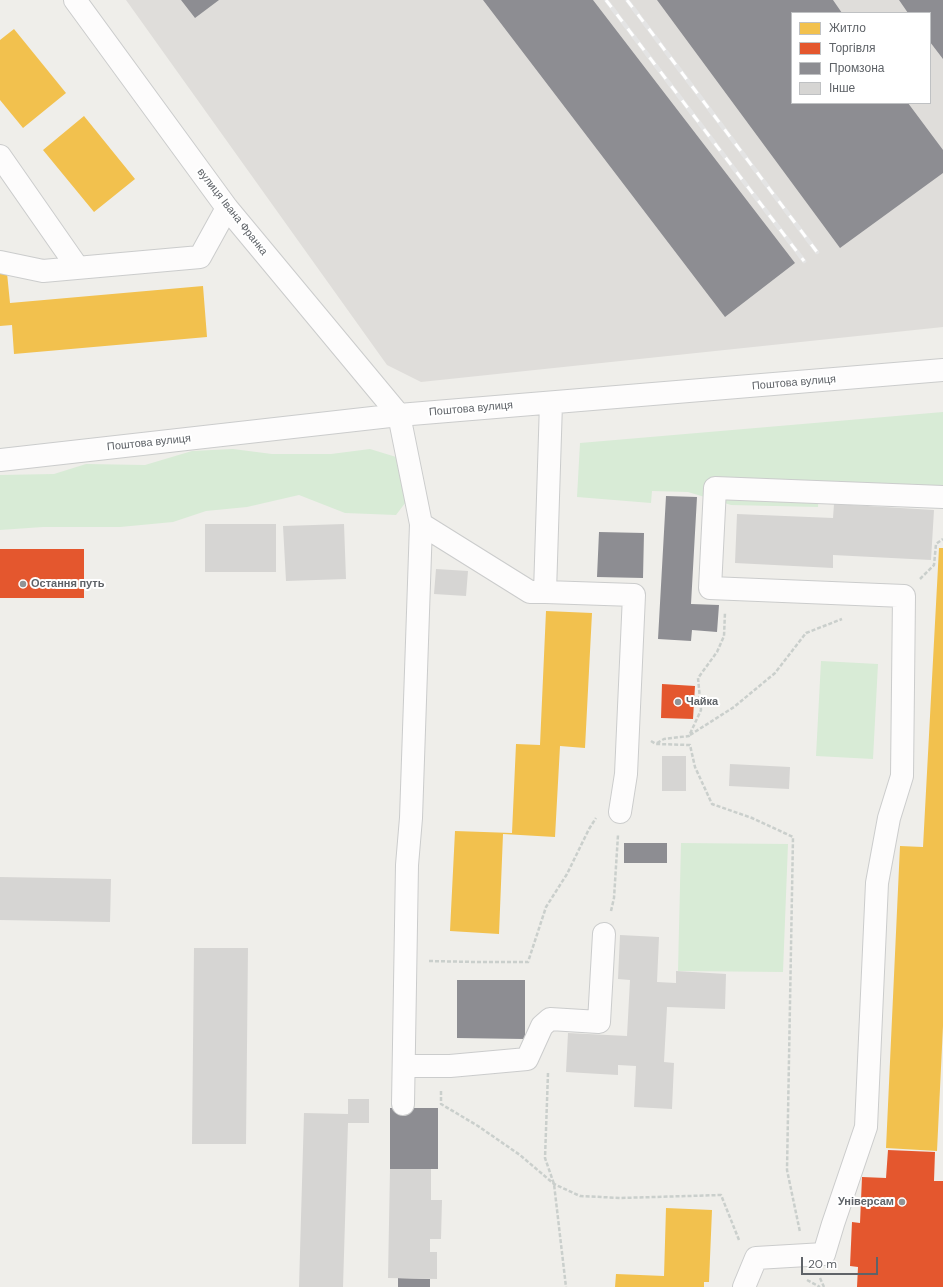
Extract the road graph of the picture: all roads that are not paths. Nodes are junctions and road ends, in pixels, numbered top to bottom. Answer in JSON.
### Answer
{"nodes":[{"id":1,"x":75,"y":0,"type":"edge"},
{"id":2,"x":0,"y":156,"type":"edge"},
{"id":3,"x":227,"y":208,"type":"junction"},
{"id":4,"x":0,"y":262,"type":"edge"},
{"id":5,"x":78,"y":268,"type":"junction"},
{"id":6,"x":943,"y":370,"type":"edge"},
{"id":7,"x":551,"y":403,"type":"junction"},
{"id":8,"x":399,"y":415,"type":"junction"},
{"id":9,"x":0,"y":460,"type":"edge"},
{"id":10,"x":943,"y":497,"type":"edge"},
{"id":11,"x":421,"y":524,"type":"junction"},
{"id":12,"x":545,"y":592,"type":"junction"},
{"id":13,"x":620,"y":812,"type":"road end"},
{"id":14,"x":604,"y":934,"type":"road end"},
{"id":15,"x":404,"y":1066,"type":"junction"},
{"id":16,"x":403,"y":1104,"type":"dead end"},
{"id":17,"x":744,"y":1287,"type":"edge"}],
"edges":[{"from":1,"to":3,"type":"street","name":"вулиця Івана Франка"},
{"from":2,"to":5,"type":"street"},
{"from":3,"to":5,"type":"street"},
{"from":3,"to":8,"type":"street","name":"вулиця Івана Франка"},
{"from":4,"to":5,"type":"street"},
{"from":6,"to":7,"type":"street","name":"Поштова вулиця"},
{"from":7,"to":8,"type":"street","name":"Поштова вулиця"},
{"from":7,"to":12,"type":"street"},
{"from":8,"to":9,"type":"street","name":"Поштова вулиця"},
{"from":8,"to":11,"type":"street"},
{"from":10,"to":17,"type":"street"},
{"from":11,"to":12,"type":"street"},
{"from":11,"to":15,"type":"street"},
{"from":12,"to":13,"type":"street"},
{"from":14,"to":15,"type":"street"},
{"from":15,"to":16,"type":"street"}]}
